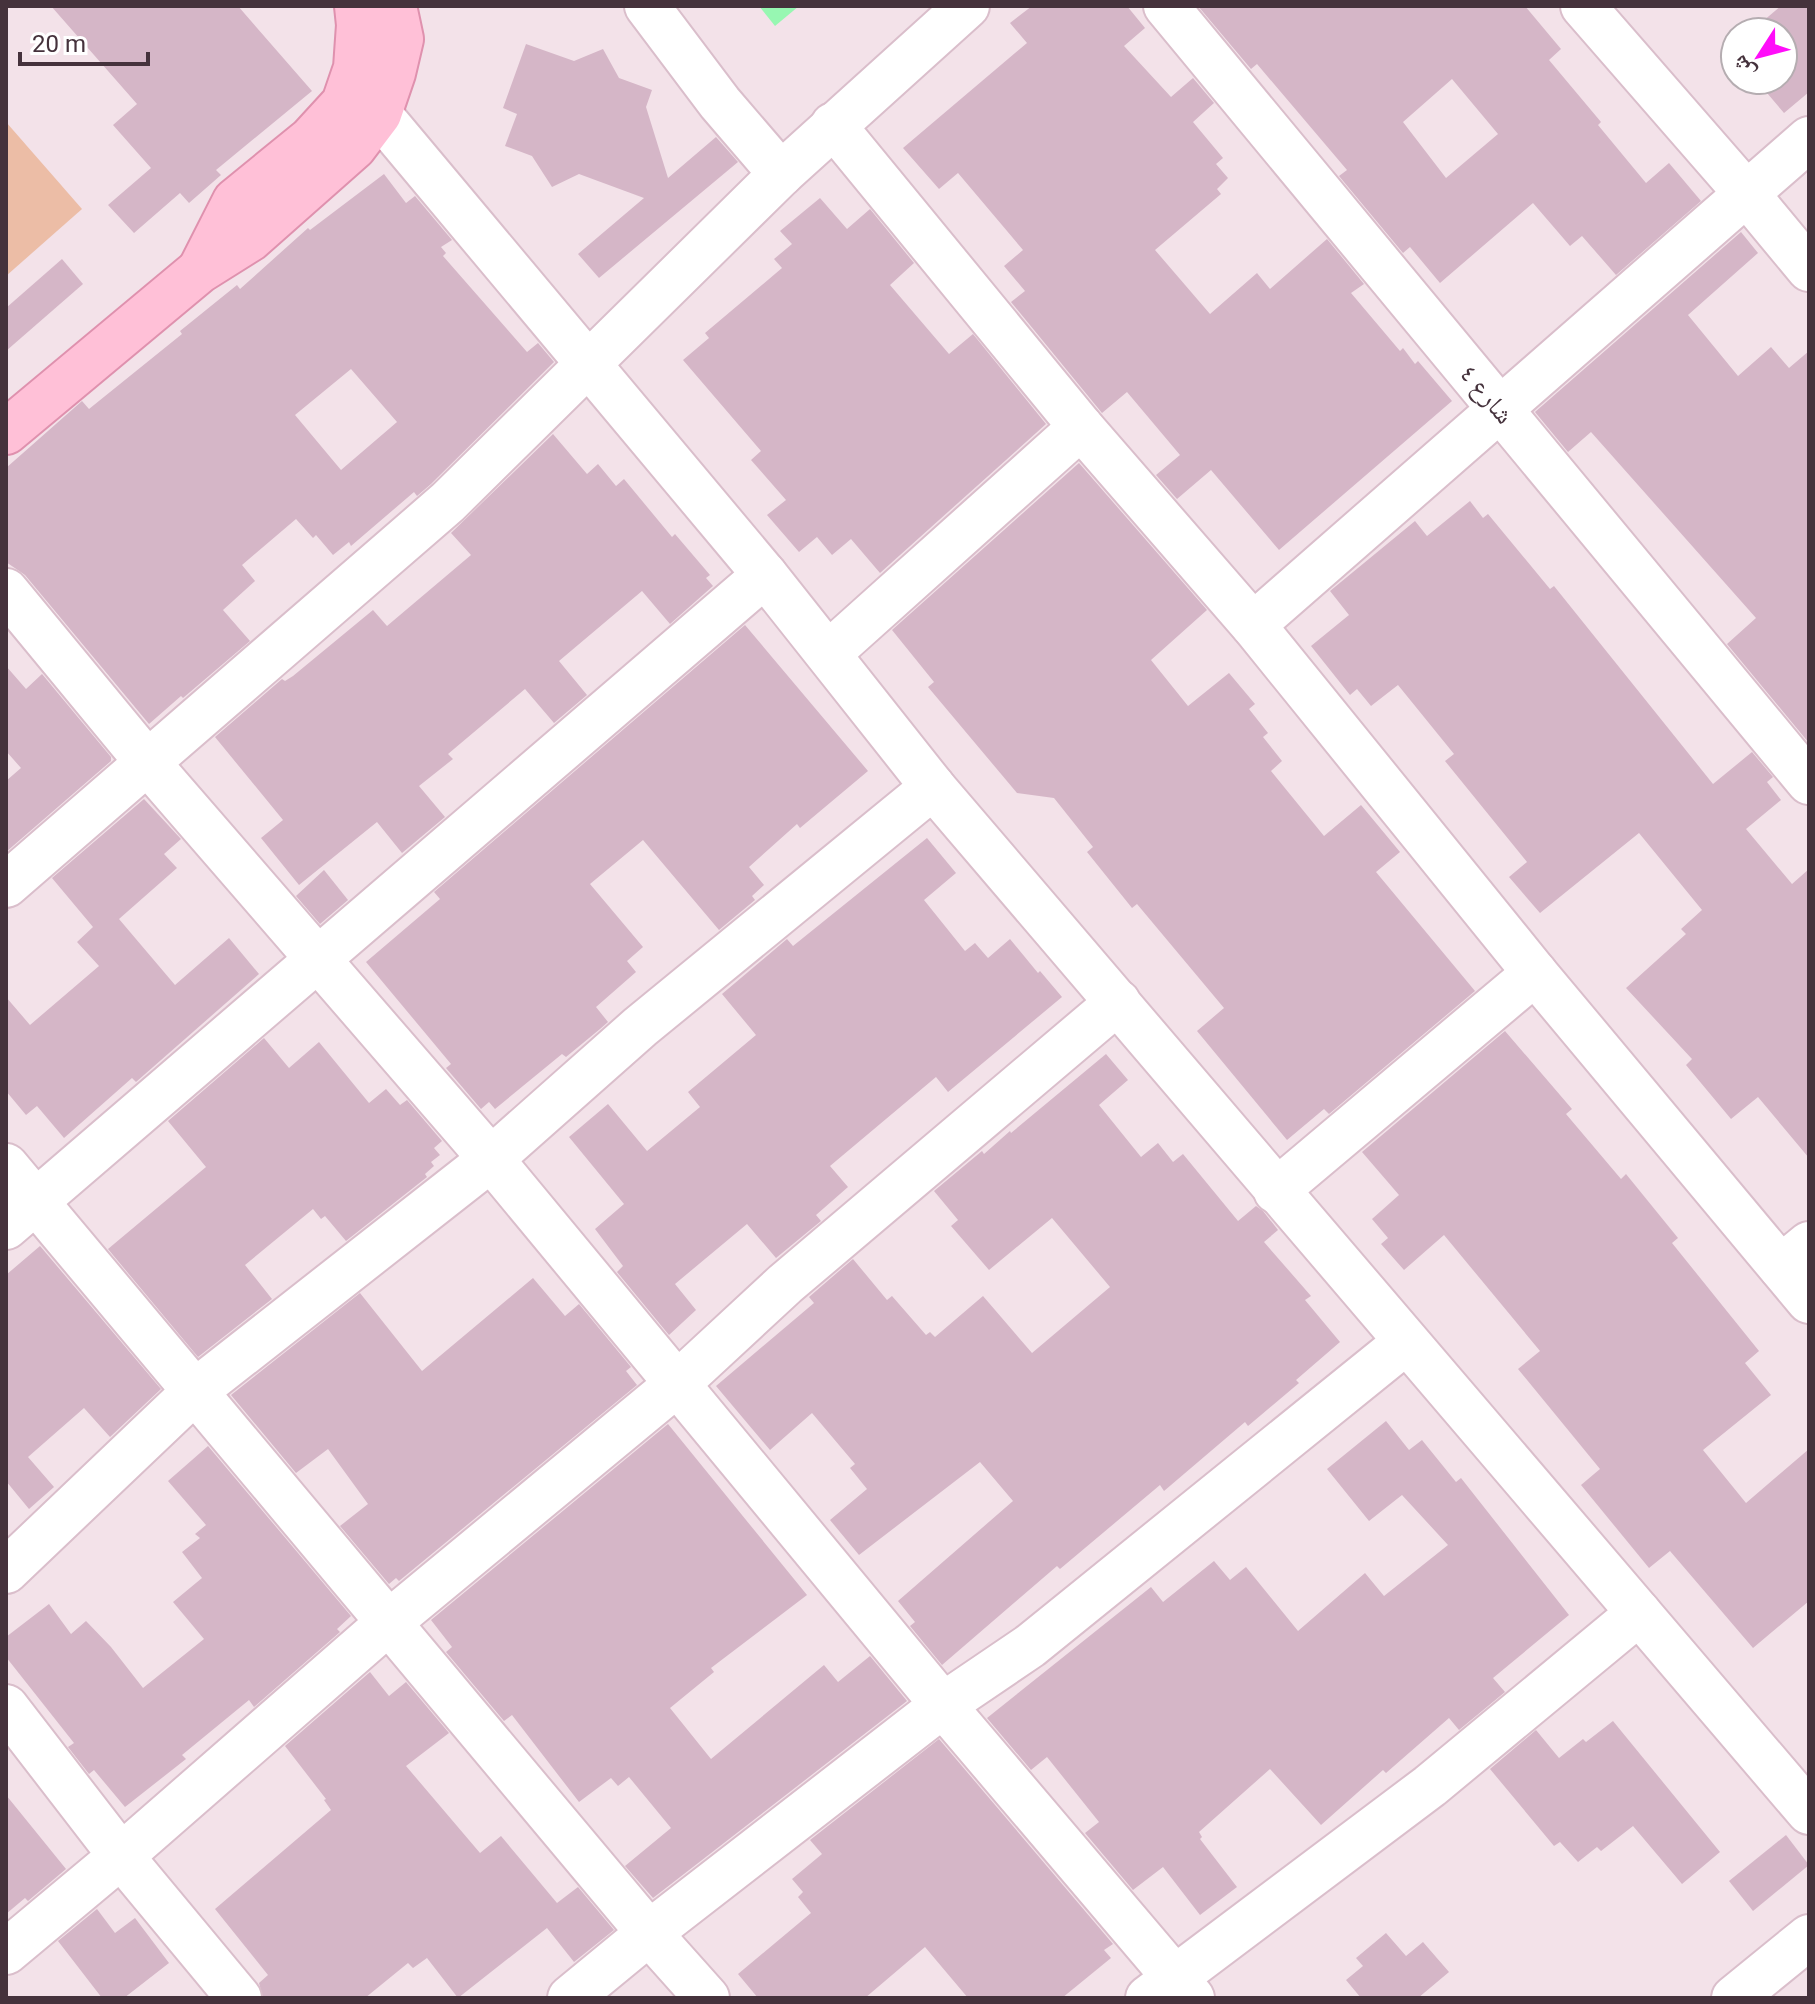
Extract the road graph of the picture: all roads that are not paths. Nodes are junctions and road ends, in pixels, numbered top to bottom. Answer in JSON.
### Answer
{"nodes":[{"id":1,"x":357,"y":6,"type":"edge"},
{"id":2,"x":394,"y":6,"type":"edge"},
{"id":3,"x":647,"y":6,"type":"edge"},
{"id":4,"x":967,"y":6,"type":"edge"},
{"id":5,"x":1166,"y":6,"type":"edge"},
{"id":6,"x":1583,"y":6,"type":"edge"},
{"id":7,"x":379,"y":114,"type":"junction"},
{"id":8,"x":833,"y":125,"type":"junction"},
{"id":9,"x":1809,"y":139,"type":"edge"},
{"id":10,"x":781,"y":174,"type":"junction"},
{"id":11,"x":1746,"y":193,"type":"junction"},
{"id":12,"x":1809,"y":269,"type":"edge"},
{"id":13,"x":199,"y":271,"type":"junction"},
{"id":14,"x":590,"y":364,"type":"junction"},
{"id":15,"x":1499,"y":409,"type":"junction"},
{"id":16,"x":1081,"y":427,"type":"junction"},
{"id":17,"x":6,"y":432,"type":"edge"},
{"id":18,"x":765,"y":575,"type":"junction"},
{"id":19,"x":6,"y":591,"type":"edge"},
{"id":20,"x":1253,"y":625,"type":"junction"},
{"id":21,"x":829,"y":653,"type":"junction"},
{"id":22,"x":148,"y":763,"type":"junction"},
{"id":23,"x":1809,"y":782,"type":"edge"},
{"id":24,"x":933,"y":787,"type":"junction"},
{"id":25,"x":6,"y":885,"type":"edge"},
{"id":26,"x":319,"y":959,"type":"junction"},
{"id":27,"x":1535,"y":973,"type":"junction"},
{"id":28,"x":1118,"y":1002,"type":"junction"},
{"id":29,"x":491,"y":1159,"type":"junction"},
{"id":30,"x":6,"y":1166,"type":"edge"},
{"id":31,"x":1276,"y":1191,"type":"junction"},
{"id":32,"x":21,"y":1214,"type":"edge"},
{"id":33,"x":1795,"y":1255,"type":"edge"},
{"id":34,"x":1809,"y":1301,"type":"edge"},
{"id":35,"x":1406,"y":1342,"type":"junction"},
{"id":36,"x":677,"y":1384,"type":"junction"},
{"id":37,"x":194,"y":1392,"type":"junction"},
{"id":38,"x":6,"y":1571,"type":"edge"},
{"id":39,"x":1639,"y":1613,"type":"junction"},
{"id":40,"x":388,"y":1623,"type":"junction"},
{"id":41,"x":943,"y":1705,"type":"junction"},
{"id":42,"x":6,"y":1707,"type":"edge"},
{"id":43,"x":1809,"y":1812,"type":"edge"},
{"id":44,"x":121,"y":1856,"type":"junction"},
{"id":45,"x":649,"y":1933,"type":"junction"},
{"id":46,"x":1809,"y":1937,"type":"edge"},
{"id":47,"x":6,"y":1952,"type":"edge"},
{"id":48,"x":1171,"y":1991,"type":"edge"},
{"id":49,"x":239,"y":1998,"type":"edge"},
{"id":50,"x":570,"y":1998,"type":"edge"},
{"id":51,"x":707,"y":1998,"type":"edge"},
{"id":52,"x":1734,"y":1998,"type":"edge"}],
"edges":[{"from":1,"to":13,"type":"main road"},
{"from":2,"to":7,"type":"main road"},
{"from":3,"to":10,"type":"street"},
{"from":4,"to":8,"type":"street"},
{"from":5,"to":15,"type":"street","name":"شارع ٤"},
{"from":6,"to":11,"type":"street"},
{"from":7,"to":13,"type":"main road"},
{"from":7,"to":14,"type":"street"},
{"from":8,"to":10,"type":"street"},
{"from":8,"to":16,"type":"street"},
{"from":9,"to":11,"type":"street"},
{"from":10,"to":14,"type":"street"},
{"from":11,"to":12,"type":"street"},
{"from":11,"to":15,"type":"street"},
{"from":13,"to":17,"type":"main road"},
{"from":14,"to":18,"type":"street"},
{"from":14,"to":22,"type":"street"},
{"from":15,"to":20,"type":"street"},
{"from":15,"to":23,"type":"street","name":"شارع ٤"},
{"from":16,"to":20,"type":"street"},
{"from":16,"to":21,"type":"street"},
{"from":18,"to":21,"type":"street"},
{"from":18,"to":26,"type":"street"},
{"from":19,"to":22,"type":"street"},
{"from":20,"to":27,"type":"street"},
{"from":21,"to":24,"type":"street"},
{"from":22,"to":25,"type":"street"},
{"from":22,"to":26,"type":"street"},
{"from":24,"to":28,"type":"street"},
{"from":24,"to":29,"type":"street"},
{"from":26,"to":29,"type":"street"},
{"from":26,"to":32,"type":"street"},
{"from":27,"to":31,"type":"street"},
{"from":27,"to":33,"type":"street"},
{"from":28,"to":31,"type":"street"},
{"from":28,"to":36,"type":"street"},
{"from":29,"to":36,"type":"street"},
{"from":29,"to":37,"type":"street"},
{"from":30,"to":32,"type":"street"},
{"from":31,"to":35,"type":"street"},
{"from":32,"to":37,"type":"street"},
{"from":33,"to":34,"type":"street"},
{"from":35,"to":39,"type":"street"},
{"from":35,"to":41,"type":"street"},
{"from":36,"to":40,"type":"street"},
{"from":36,"to":41,"type":"street"},
{"from":37,"to":38,"type":"street"},
{"from":37,"to":40,"type":"street"},
{"from":39,"to":43,"type":"street"},
{"from":39,"to":48,"type":"street"},
{"from":40,"to":44,"type":"street"},
{"from":40,"to":45,"type":"street"},
{"from":41,"to":45,"type":"street"},
{"from":41,"to":48,"type":"street"},
{"from":42,"to":44,"type":"street"},
{"from":44,"to":47,"type":"street"},
{"from":44,"to":49,"type":"street"},
{"from":45,"to":50,"type":"street"},
{"from":45,"to":51,"type":"street"},
{"from":46,"to":52,"type":"street"}]}
